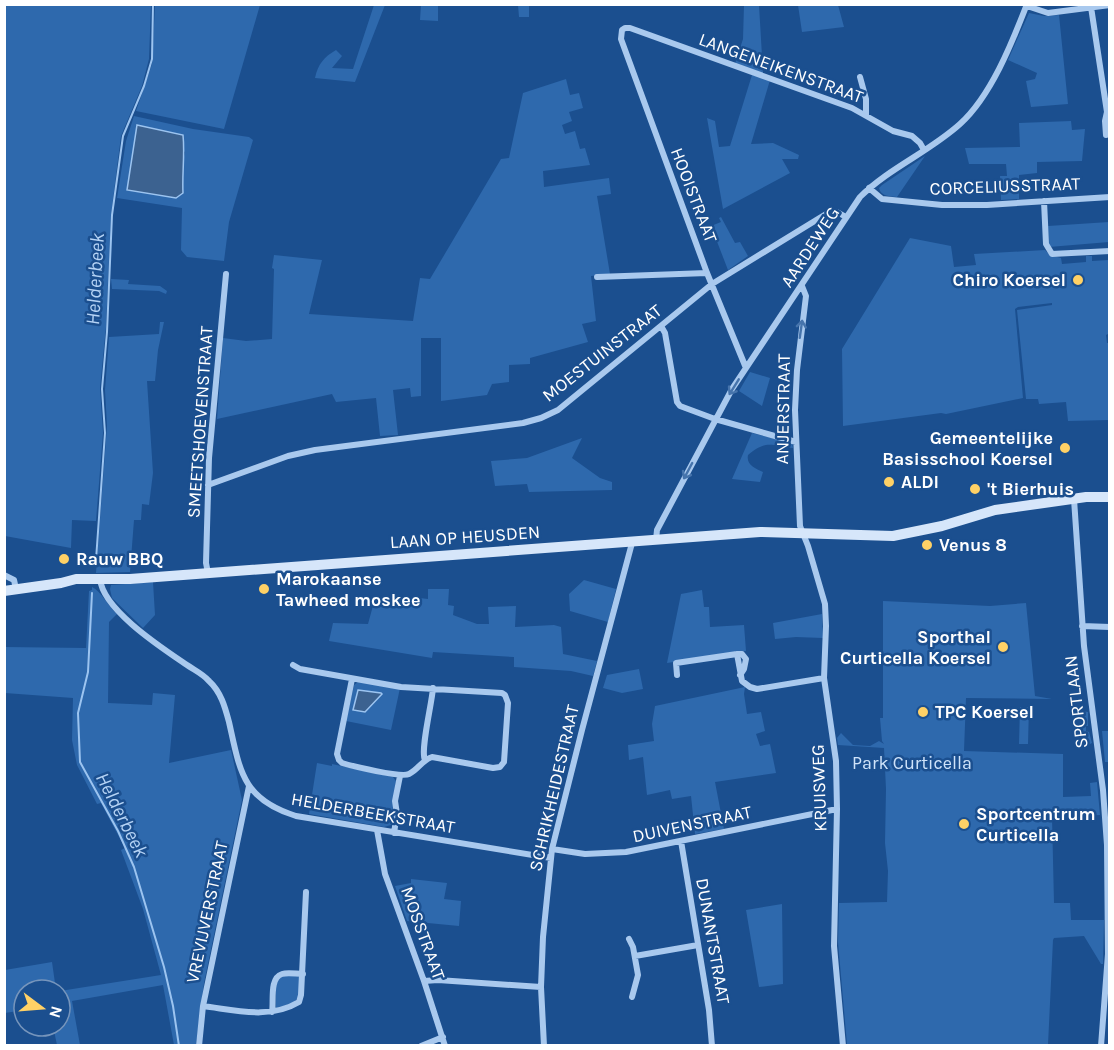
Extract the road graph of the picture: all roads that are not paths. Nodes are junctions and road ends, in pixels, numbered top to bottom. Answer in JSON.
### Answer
{"nodes":[{"id":1,"x":1027,"y":5,"type":"edge"},
{"id":2,"x":1110,"y":5,"type":"edge"},
{"id":3,"x":1091,"y":7,"type":"junction"},
{"id":4,"x":622,"y":30,"type":"joint"},
{"id":5,"x":860,"y":76,"type":"dead end"},
{"id":6,"x":1108,"y":112,"type":"edge"},
{"id":7,"x":866,"y":115,"type":"junction"},
{"id":8,"x":1106,"y":135,"type":"dead end"},
{"id":9,"x":924,"y":150,"type":"junction"},
{"id":10,"x":869,"y":188,"type":"junction"},
{"id":11,"x":1110,"y":197,"type":"edge"},
{"id":12,"x":1044,"y":201,"type":"junction"},
{"id":13,"x":846,"y":217,"type":"junction"},
{"id":14,"x":1110,"y":251,"type":"edge"},
{"id":15,"x":707,"y":273,"type":"junction"},
{"id":16,"x":226,"y":274,"type":"dead end"},
{"id":17,"x":597,"y":277,"type":"dead end"},
{"id":18,"x":712,"y":284,"type":"junction"},
{"id":19,"x":802,"y":286,"type":"junction"},
{"id":20,"x":662,"y":326,"type":"junction"},
{"id":21,"x":746,"y":368,"type":"junction"},
{"id":22,"x":715,"y":419,"type":"junction"},
{"id":23,"x":796,"y":442,"type":"junction"},
{"id":24,"x":208,"y":485,"type":"junction"},
{"id":25,"x":1110,"y":497,"type":"edge"},
{"id":26,"x":1074,"y":499,"type":"junction"},
{"id":27,"x":803,"y":534,"type":"junction"},
{"id":28,"x":656,"y":540,"type":"junction"},
{"id":29,"x":632,"y":543,"type":"junction"},
{"id":30,"x":208,"y":573,"type":"junction"},
{"id":31,"x":4,"y":575,"type":"edge"},
{"id":32,"x":100,"y":581,"type":"junction"},
{"id":33,"x":10,"y":590,"type":"edge"},
{"id":34,"x":1082,"y":626,"type":"junction"},
{"id":35,"x":1110,"y":627,"type":"edge"},
{"id":36,"x":293,"y":665,"type":"dead end"},
{"id":37,"x":678,"y":675,"type":"dead end"},
{"id":38,"x":824,"y":678,"type":"junction"},
{"id":39,"x":352,"y":679,"type":"junction"},
{"id":40,"x":433,"y":688,"type":"junction"},
{"id":41,"x":425,"y":760,"type":"junction"},
{"id":42,"x":400,"y":776,"type":"junction"},
{"id":43,"x":249,"y":786,"type":"junction"},
{"id":44,"x":1106,"y":790,"type":"edge"},
{"id":45,"x":837,"y":809,"type":"junction"},
{"id":46,"x":377,"y":830,"type":"junction"},
{"id":47,"x":394,"y":833,"type":"junction"},
{"id":48,"x":681,"y":841,"type":"junction"},
{"id":49,"x":552,"y":849,"type":"junction"},
{"id":50,"x":551,"y":858,"type":"junction"},
{"id":51,"x":306,"y":892,"type":"dead end"},
{"id":52,"x":1109,"y":930,"type":"edge"},
{"id":53,"x":629,"y":939,"type":"dead end"},
{"id":54,"x":698,"y":945,"type":"junction"},
{"id":55,"x":635,"y":956,"type":"junction"},
{"id":56,"x":303,"y":974,"type":"junction"},
{"id":57,"x":424,"y":981,"type":"junction"},
{"id":58,"x":542,"y":987,"type":"junction"},
{"id":59,"x":632,"y":997,"type":"dead end"},
{"id":60,"x":203,"y":1006,"type":"junction"},
{"id":61,"x":272,"y":1012,"type":"junction"},
{"id":62,"x":442,"y":1037,"type":"junction"},
{"id":63,"x":199,"y":1046,"type":"edge"},
{"id":64,"x":421,"y":1046,"type":"edge"},
{"id":65,"x":445,"y":1046,"type":"edge"},
{"id":66,"x":544,"y":1046,"type":"edge"},
{"id":67,"x":712,"y":1046,"type":"edge"},
{"id":68,"x":843,"y":1046,"type":"edge"},
{"id":69,"x":1101,"y":1046,"type":"edge"}],
"edges":[{"from":1,"to":3,"type":"street"},
{"from":1,"to":9,"type":"street","name":"AARDEWEG"},
{"from":2,"to":3,"type":"street"},
{"from":3,"to":6,"type":"street"},
{"from":4,"to":7,"type":"street","name":"LANGENEIKENSTRAAT"},
{"from":4,"to":15,"type":"street","name":"HOOISTRAAT"},
{"from":5,"to":7,"type":"street"},
{"from":6,"to":8,"type":"street"},
{"from":7,"to":9,"type":"street","name":"LANGENEIKENSTRAAT"},
{"from":9,"to":10,"type":"street","name":"AARDEWEG"},
{"from":10,"to":12,"type":"street","name":"CORCELIUSSTRAAT"},
{"from":10,"to":13,"type":"street","name":"AARDEWEG"},
{"from":11,"to":12,"type":"street","name":"CORCELIUSSTRAAT"},
{"from":12,"to":14,"type":"street"},
{"from":13,"to":18,"type":"street","name":"MOESTUINSTRAAT"},
{"from":13,"to":19,"type":"street","name":"AARDEWEG"},
{"from":15,"to":17,"type":"street"},
{"from":15,"to":18,"type":"street","name":"HOOISTRAAT"},
{"from":16,"to":24,"type":"street","name":"SMEETSHOEVENSTRAAT"},
{"from":18,"to":20,"type":"street","name":"MOESTUINSTRAAT"},
{"from":18,"to":21,"type":"street","name":"HOOISTRAAT"},
{"from":19,"to":21,"type":"street","name":"AARDEWEG"},
{"from":23,"to":19,"type":"street","name":"ANJERSTRAAT","one_way":true},
{"from":20,"to":22,"type":"street"},
{"from":20,"to":24,"type":"street","name":"MOESTUINSTRAAT"},
{"from":21,"to":22,"type":"street","name":"AARDEWEG","one_way":true},
{"from":22,"to":23,"type":"street"},
{"from":22,"to":28,"type":"street","name":"AARDEWEG","one_way":true},
{"from":23,"to":27,"type":"street","name":"ANJERSTRAAT"},
{"from":24,"to":30,"type":"street","name":"SMEETSHOEVENSTRAAT"},
{"from":25,"to":26,"type":"street","name":"LAAN OP HEUSDEN"},
{"from":26,"to":27,"type":"street","name":"LAAN OP HEUSDEN"},
{"from":26,"to":34,"type":"street","name":"SPORTLAAN"},
{"from":27,"to":28,"type":"street","name":"LAAN OP HEUSDEN"},
{"from":27,"to":38,"type":"street","name":"KRUISWEG"},
{"from":28,"to":29,"type":"street","name":"LAAN OP HEUSDEN"},
{"from":29,"to":30,"type":"street","name":"LAAN OP HEUSDEN"},
{"from":29,"to":49,"type":"street","name":"SCHRIKHEIDESTRAAT"},
{"from":30,"to":32,"type":"street","name":"LAAN OP HEUSDEN"},
{"from":31,"to":33,"type":"street"},
{"from":32,"to":33,"type":"street","name":"LAAN OP HEUSDEN"},
{"from":32,"to":43,"type":"street","name":"HELDERBEEKSTRAAT"},
{"from":34,"to":35,"type":"street"},
{"from":34,"to":44,"type":"street","name":"SPORTLAAN"},
{"from":36,"to":39,"type":"street"},
{"from":37,"to":38,"type":"street"},
{"from":38,"to":45,"type":"street","name":"KRUISWEG"},
{"from":39,"to":40,"type":"street"},
{"from":39,"to":42,"type":"street"},
{"from":40,"to":41,"type":"street"},
{"from":40,"to":41,"type":"street"},
{"from":41,"to":42,"type":"street"},
{"from":42,"to":47,"type":"street"},
{"from":43,"to":46,"type":"street","name":"HELDERBEEKSTRAAT"},
{"from":43,"to":60,"type":"street","name":"VREVIJVERSTRAAT"},
{"from":44,"to":52,"type":"street","name":"SPORTLAAN"},
{"from":45,"to":48,"type":"street","name":"DUIVENSTRAAT"},
{"from":45,"to":68,"type":"street","name":"KRUISWEG"},
{"from":46,"to":47,"type":"street","name":"HELDERBEEKSTRAAT"},
{"from":46,"to":57,"type":"street","name":"MOSSTRAAT"},
{"from":47,"to":50,"type":"street","name":"HELDERBEEKSTRAAT"},
{"from":48,"to":49,"type":"street","name":"DUIVENSTRAAT"},
{"from":48,"to":54,"type":"street","name":"DUNANTSTRAAT"},
{"from":49,"to":50,"type":"street","name":"SCHRIKHEIDESTRAAT"},
{"from":50,"to":58,"type":"street","name":"SCHRIKHEIDESTRAAT"},
{"from":51,"to":56,"type":"street"},
{"from":52,"to":69,"type":"street","name":"SPORTLAAN"},
{"from":53,"to":55,"type":"street"},
{"from":54,"to":55,"type":"street"},
{"from":54,"to":67,"type":"street","name":"DUNANTSTRAAT"},
{"from":55,"to":59,"type":"street"},
{"from":56,"to":61,"type":"street"},
{"from":56,"to":61,"type":"street"},
{"from":57,"to":58,"type":"street"},
{"from":57,"to":62,"type":"street","name":"MOSSTRAAT"},
{"from":58,"to":66,"type":"street","name":"SCHRIKHEIDESTRAAT"},
{"from":60,"to":61,"type":"street"},
{"from":60,"to":63,"type":"street","name":"VREVIJVERSTRAAT"},
{"from":62,"to":64,"type":"street"},
{"from":62,"to":65,"type":"street","name":"MOSSTRAAT"}]}
